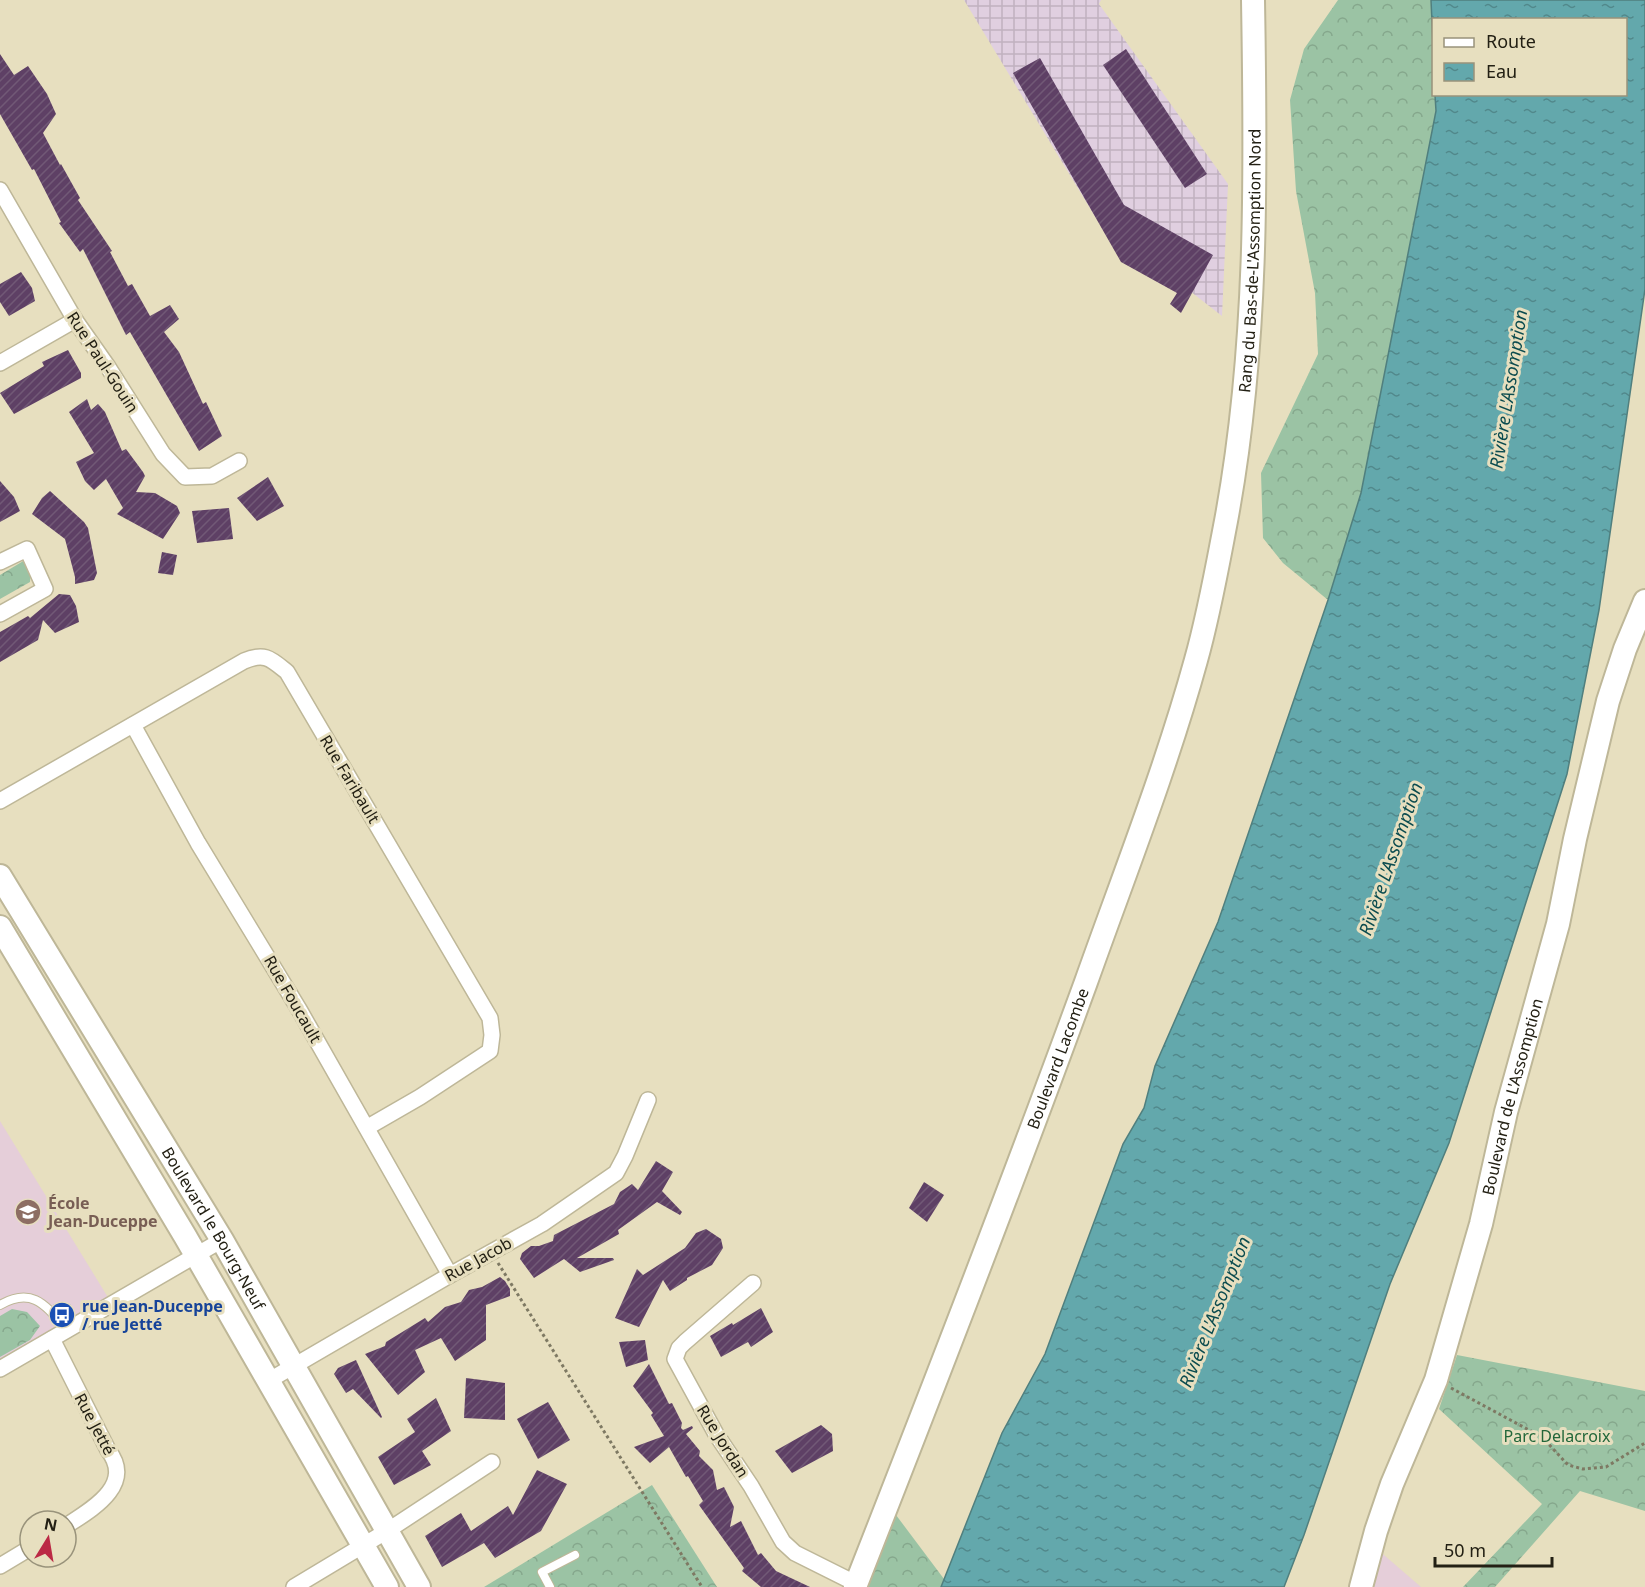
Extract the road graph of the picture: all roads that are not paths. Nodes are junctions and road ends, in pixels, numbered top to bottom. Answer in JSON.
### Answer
{"nodes":[{"id":1,"x":1253,"y":0,"type":"edge"},
{"id":2,"x":0,"y":190,"type":"edge"},
{"id":3,"x":75,"y":320,"type":"junction"},
{"id":4,"x":0,"y":363,"type":"edge"},
{"id":5,"x":238,"y":461,"type":"dead end"},
{"id":6,"x":1226,"y":521,"type":"joint"},
{"id":7,"x":0,"y":562,"type":"edge"},
{"id":8,"x":1645,"y":601,"type":"edge"},
{"id":9,"x":0,"y":614,"type":"edge"},
{"id":10,"x":133,"y":725,"type":"junction"},
{"id":11,"x":0,"y":801,"type":"edge"},
{"id":12,"x":0,"y":876,"type":"edge"},
{"id":13,"x":4,"y":941,"type":"edge"},
{"id":14,"x":648,"y":1100,"type":"dead end"},
{"id":15,"x":368,"y":1127,"type":"junction"},
{"id":16,"x":222,"y":1240,"type":"junction"},
{"id":17,"x":196,"y":1255,"type":"junction"},
{"id":18,"x":450,"y":1275,"type":"junction"},
{"id":19,"x":753,"y":1283,"type":"dead end"},
{"id":20,"x":0,"y":1305,"type":"edge"},
{"id":21,"x":67,"y":1330,"type":"junction"},
{"id":22,"x":51,"y":1339,"type":"junction"},
{"id":23,"x":295,"y":1366,"type":"junction"},
{"id":24,"x":0,"y":1369,"type":"edge"},
{"id":25,"x":268,"y":1381,"type":"junction"},
{"id":26,"x":492,"y":1462,"type":"dead end"},
{"id":27,"x":78,"y":1517,"type":"edge"},
{"id":28,"x":387,"y":1531,"type":"junction"},
{"id":29,"x":363,"y":1545,"type":"junction"},
{"id":30,"x":18,"y":1555,"type":"edge"},
{"id":31,"x":575,"y":1555,"type":"dead end"},
{"id":32,"x":0,"y":1566,"type":"edge"},
{"id":33,"x":856,"y":1586,"type":"edge"},
{"id":34,"x":294,"y":1587,"type":"edge"},
{"id":35,"x":387,"y":1587,"type":"edge"},
{"id":36,"x":419,"y":1587,"type":"edge"},
{"id":37,"x":550,"y":1587,"type":"edge"},
{"id":38,"x":1362,"y":1587,"type":"edge"}],
"edges":[{"from":1,"to":6,"type":"street","name":"Rang du Bas-de-L'Assomption Nord"},
{"from":2,"to":3,"type":"street","name":"Rue Paul-Gouin"},
{"from":3,"to":4,"type":"street"},
{"from":3,"to":5,"type":"street","name":"Rue Paul-Gouin"},
{"from":6,"to":33,"type":"street","name":"Boulevard Lacombe"},
{"from":7,"to":9,"type":"street"},
{"from":8,"to":38,"type":"street","name":"Boulevard de L'Assomption"},
{"from":10,"to":11,"type":"street","name":"Rue Faribault"},
{"from":10,"to":15,"type":"street","name":"Rue Foucault"},
{"from":10,"to":15,"type":"street","name":"Rue Faribault"},
{"from":12,"to":16,"type":"street","name":"Boulevard le Bourg-Neuf"},
{"from":13,"to":17,"type":"street","name":"Boulevard le Bourg-Neuf"},
{"from":14,"to":18,"type":"street","name":"Rue Jacob"},
{"from":15,"to":18,"type":"street","name":"Rue Foucault"},
{"from":16,"to":17,"type":"street"},
{"from":16,"to":23,"type":"street","name":"Boulevard le Bourg-Neuf"},
{"from":17,"to":21,"type":"street"},
{"from":17,"to":25,"type":"street","name":"Boulevard le Bourg-Neuf"},
{"from":18,"to":23,"type":"street","name":"Rue Jacob"},
{"from":19,"to":33,"type":"street","name":"Rue Jordan"},
{"from":20,"to":21,"type":"lane"},
{"from":21,"to":22,"type":"street"},
{"from":22,"to":24,"type":"street"},
{"from":22,"to":27,"type":"street","name":"Rue Jetté"},
{"from":23,"to":25,"type":"street","name":"Rue Jacob"},
{"from":23,"to":28,"type":"street","name":"Boulevard le Bourg-Neuf"},
{"from":25,"to":29,"type":"street","name":"Boulevard le Bourg-Neuf"},
{"from":26,"to":28,"type":"street"},
{"from":28,"to":29,"type":"street"},
{"from":28,"to":36,"type":"street","name":"Boulevard le Bourg-Neuf"},
{"from":29,"to":34,"type":"street"},
{"from":29,"to":35,"type":"street","name":"Boulevard le Bourg-Neuf"},
{"from":30,"to":32,"type":"street"},
{"from":31,"to":37,"type":"lane"}]}
